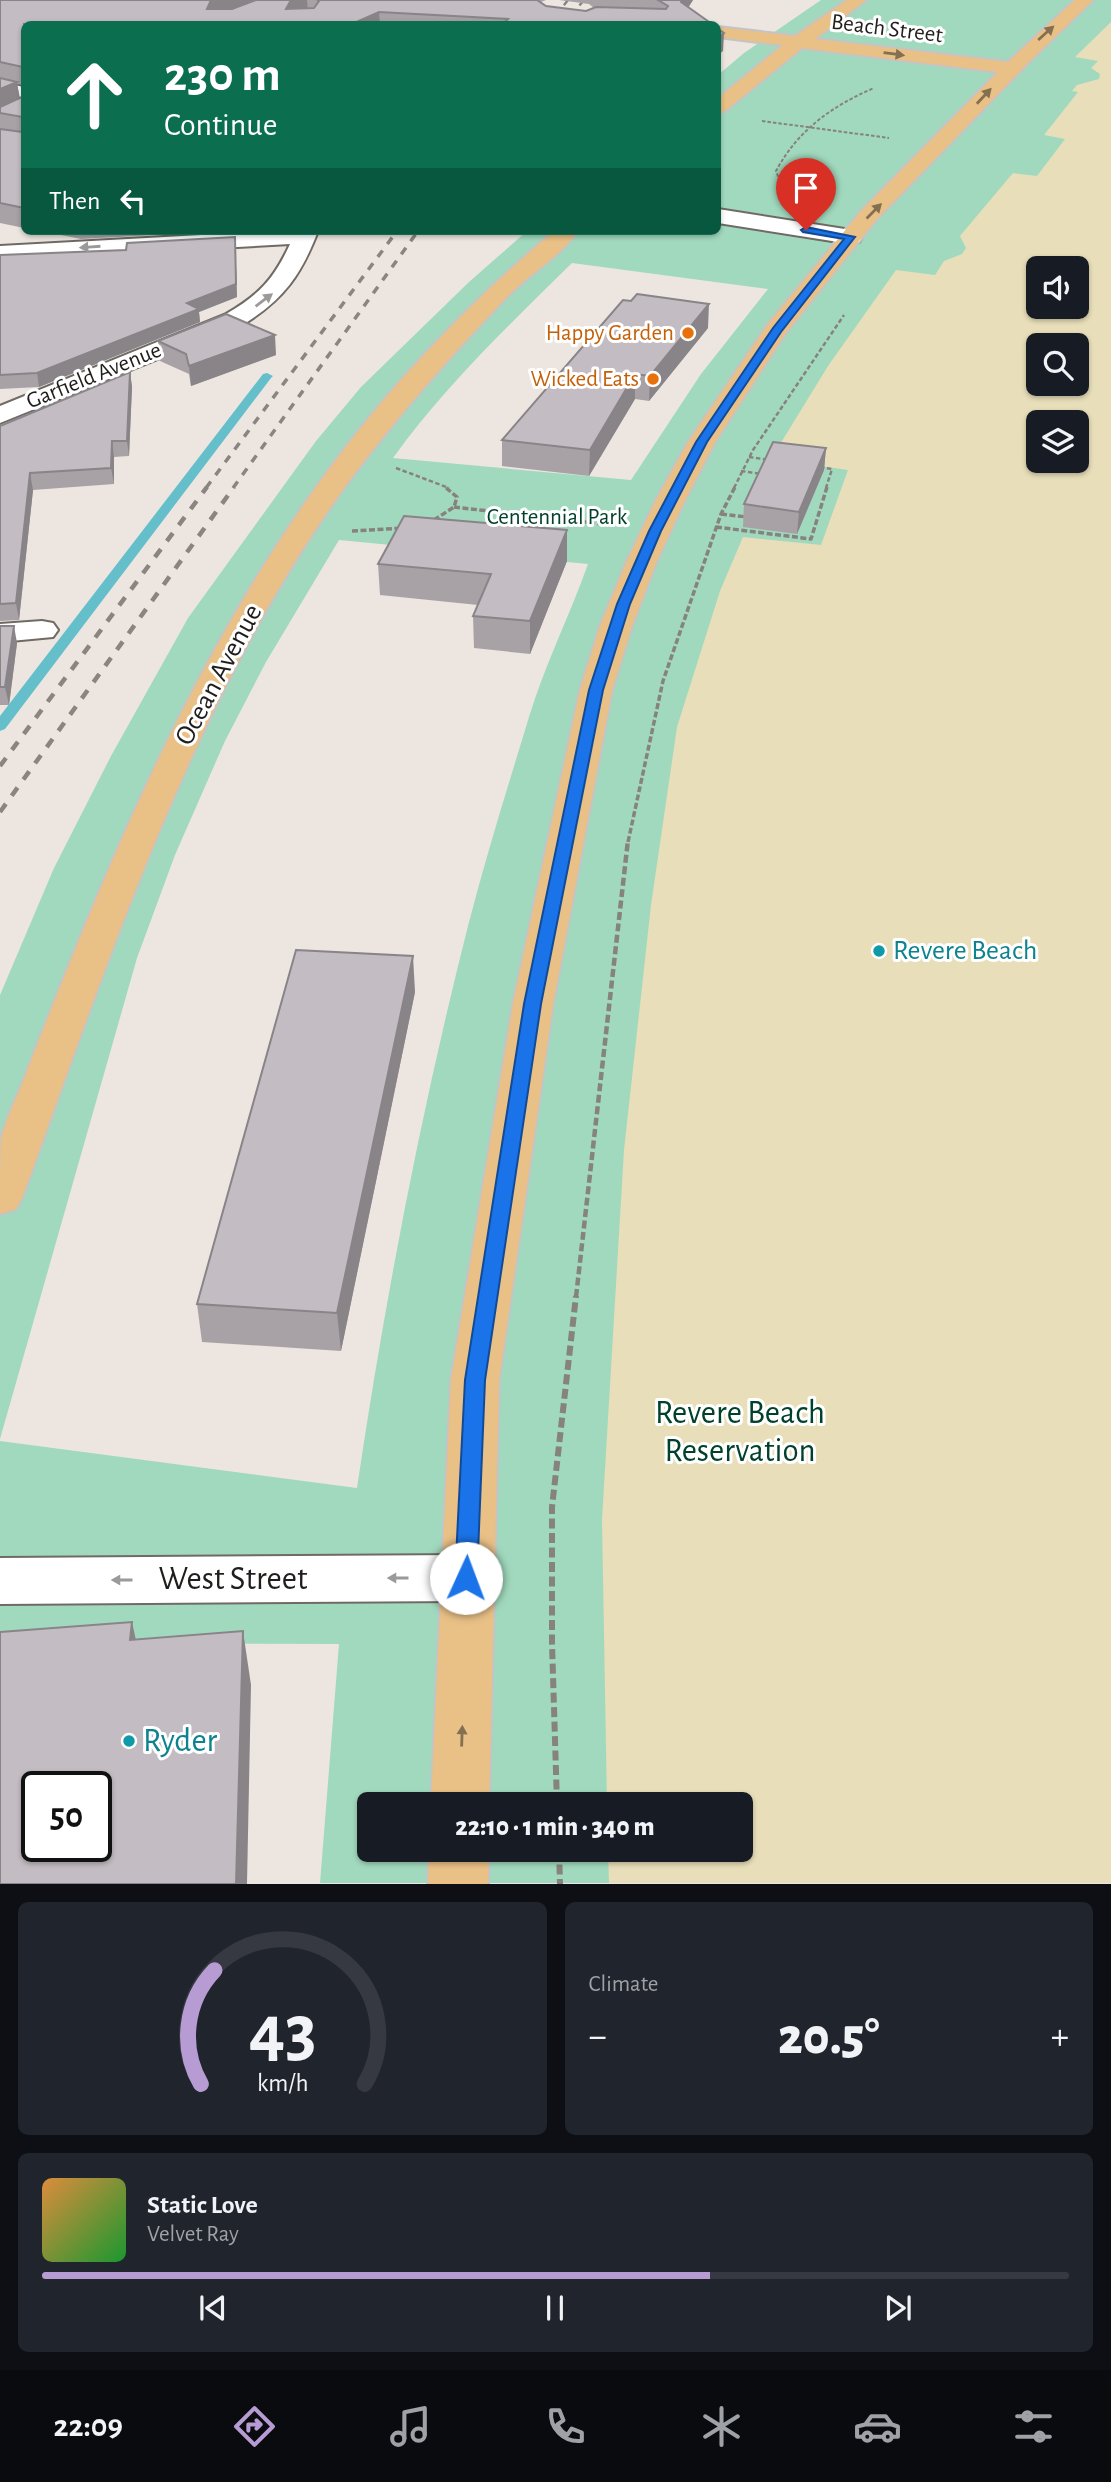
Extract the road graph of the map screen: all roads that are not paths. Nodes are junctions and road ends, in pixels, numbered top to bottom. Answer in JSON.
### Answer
{"nodes":[{"id":1,"x":858,"y":0,"type":"edge"},
{"id":2,"x":1085,"y":0,"type":"edge"},
{"id":3,"x":721,"y":32,"type":"edge"},
{"id":4,"x":798,"y":42,"type":"junction"},
{"id":5,"x":1009,"y":68,"type":"junction"},
{"id":6,"x":0,"y":88,"type":"edge"},
{"id":7,"x":21,"y":92,"type":"edge"},
{"id":8,"x":721,"y":105,"type":"edge"},
{"id":9,"x":721,"y":216,"type":"edge"},
{"id":10,"x":243,"y":235,"type":"edge"},
{"id":11,"x":305,"y":235,"type":"edge"},
{"id":12,"x":562,"y":235,"type":"edge"},
{"id":13,"x":212,"y":236,"type":"edge"},
{"id":14,"x":170,"y":237,"type":"edge"},
{"id":15,"x":851,"y":237,"type":"junction"},
{"id":16,"x":0,"y":247,"type":"edge"},
{"id":17,"x":23,"y":252,"type":"junction"},
{"id":18,"x":0,"y":254,"type":"edge"},
{"id":19,"x":6,"y":411,"type":"edge"},
{"id":20,"x":42,"y":630,"type":"dead end"},
{"id":21,"x":0,"y":633,"type":"edge"},
{"id":22,"x":0,"y":1198,"type":"edge"},
{"id":23,"x":466,"y":1578,"type":"junction"},
{"id":24,"x":0,"y":1581,"type":"edge"},
{"id":25,"x":460,"y":1792,"type":"edge"},
{"id":26,"x":459,"y":1862,"type":"edge"},
{"id":27,"x":458,"y":1884,"type":"edge"}],
"edges":[{"from":1,"to":4,"type":"main road"},
{"from":5,"to":2,"type":"main road","one_way":true},
{"from":3,"to":4,"type":"main road","name":"Beach Street"},
{"from":4,"to":5,"type":"main road","name":"Beach Street","one_way":true},
{"from":4,"to":8,"type":"main road"},
{"from":15,"to":5,"type":"main road","one_way":true},
{"from":6,"to":7,"type":"street"},
{"from":9,"to":15,"type":"street"},
{"from":10,"to":13,"type":"street"},
{"from":19,"to":11,"type":"street","name":"Garfield Avenue","one_way":true},
{"from":12,"to":22,"type":"main road","name":"Ocean Avenue"},
{"from":13,"to":14,"type":"street"},
{"from":14,"to":17,"type":"street","one_way":true},
{"from":15,"to":23,"type":"main road"},
{"from":16,"to":17,"type":"street"},
{"from":17,"to":18,"type":"street"},
{"from":20,"to":21,"type":"street"},
{"from":23,"to":24,"type":"street","name":"West Street","one_way":true},
{"from":25,"to":23,"type":"main road","one_way":true},
{"from":26,"to":27,"type":"main road"}]}
